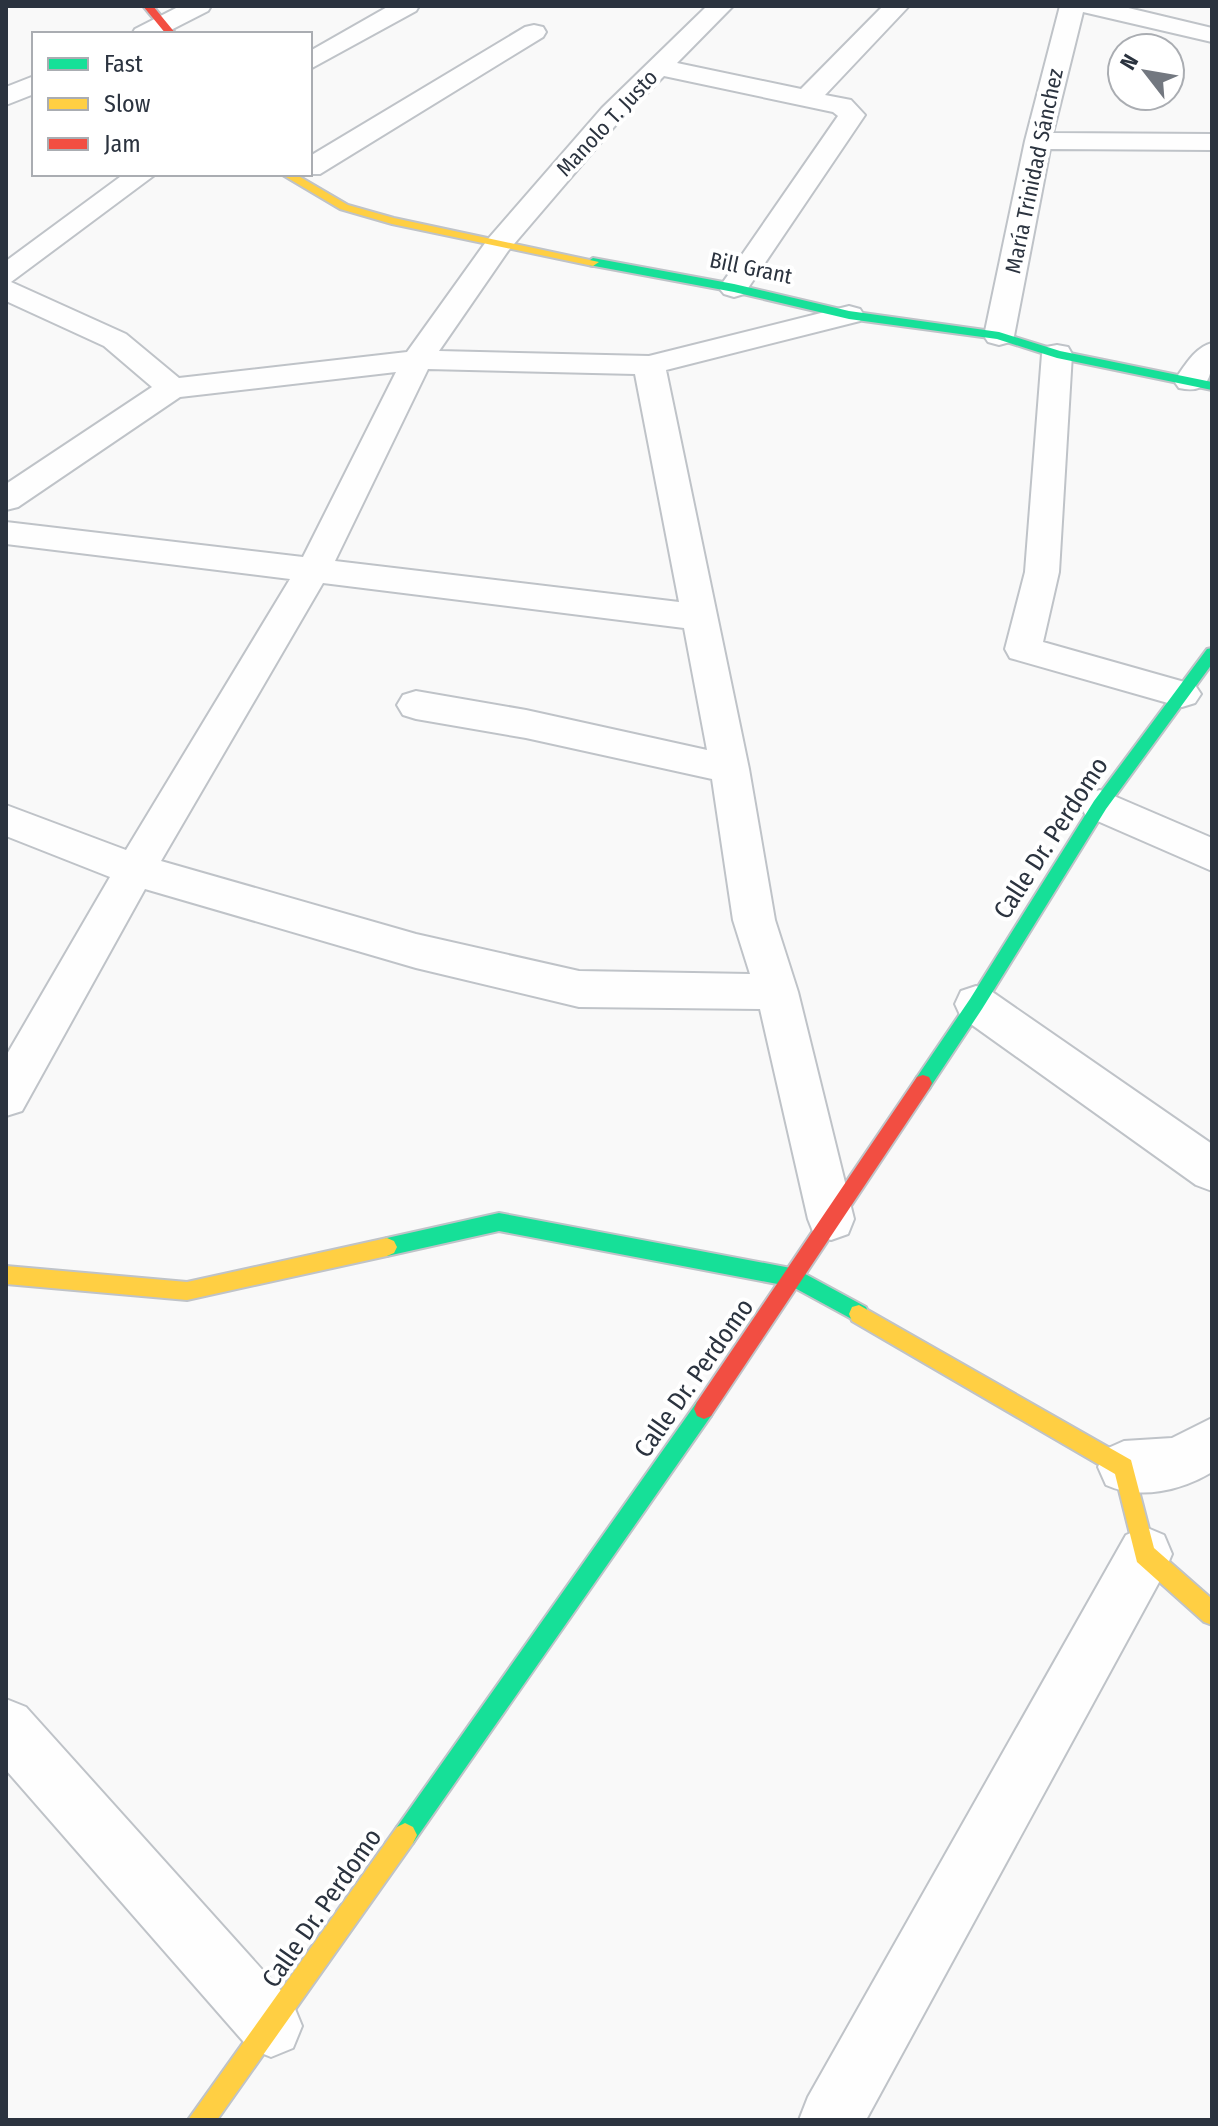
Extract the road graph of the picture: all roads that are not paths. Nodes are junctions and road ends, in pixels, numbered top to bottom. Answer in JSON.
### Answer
{"nodes":[{"id":1,"x":199,"y":6,"type":"edge"},
{"id":2,"x":407,"y":6,"type":"edge"},
{"id":3,"x":721,"y":6,"type":"edge"},
{"id":4,"x":897,"y":6,"type":"edge"},
{"id":5,"x":1072,"y":6,"type":"edge"},
{"id":6,"x":1089,"y":6,"type":"edge"},
{"id":7,"x":157,"y":25,"type":"edge"},
{"id":8,"x":534,"y":32,"type":"dead end"},
{"id":9,"x":1212,"y":35,"type":"edge"},
{"id":10,"x":312,"y":60,"type":"edge"},
{"id":11,"x":659,"y":67,"type":"junction"},
{"id":12,"x":32,"y":85,"type":"edge"},
{"id":13,"x":6,"y":97,"type":"edge"},
{"id":14,"x":807,"y":98,"type":"junction"},
{"id":15,"x":1038,"y":141,"type":"junction"},
{"id":16,"x":1212,"y":142,"type":"edge"},
{"id":17,"x":312,"y":163,"type":"edge"},
{"id":18,"x":139,"y":176,"type":"edge"},
{"id":19,"x":299,"y":176,"type":"edge"},
{"id":20,"x":498,"y":245,"type":"junction"},
{"id":21,"x":6,"y":275,"type":"edge"},
{"id":22,"x":734,"y":288,"type":"junction"},
{"id":23,"x":6,"y":290,"type":"edge"},
{"id":24,"x":849,"y":315,"type":"junction"},
{"id":25,"x":999,"y":336,"type":"junction"},
{"id":26,"x":1212,"y":352,"type":"edge"},
{"id":27,"x":1057,"y":354,"type":"junction"},
{"id":28,"x":417,"y":360,"type":"junction"},
{"id":29,"x":649,"y":365,"type":"junction"},
{"id":30,"x":1201,"y":383,"type":"edge"},
{"id":31,"x":172,"y":388,"type":"junction"},
{"id":32,"x":6,"y":499,"type":"edge"},
{"id":33,"x":6,"y":533,"type":"edge"},
{"id":34,"x":314,"y":569,"type":"junction"},
{"id":35,"x":697,"y":617,"type":"junction"},
{"id":36,"x":1212,"y":653,"type":"edge"},
{"id":37,"x":1182,"y":694,"type":"junction"},
{"id":38,"x":416,"y":705,"type":"dead end"},
{"id":39,"x":730,"y":769,"type":"junction"},
{"id":40,"x":1100,"y":805,"type":"junction"},
{"id":41,"x":6,"y":820,"type":"edge"},
{"id":42,"x":1212,"y":855,"type":"edge"},
{"id":43,"x":135,"y":870,"type":"junction"},
{"id":44,"x":777,"y":992,"type":"junction"},
{"id":45,"x":976,"y":1004,"type":"junction"},
{"id":46,"x":6,"y":1097,"type":"edge"},
{"id":47,"x":1212,"y":1170,"type":"edge"},
{"id":48,"x":831,"y":1219,"type":"junction"},
{"id":49,"x":6,"y":1275,"type":"edge"},
{"id":50,"x":796,"y":1278,"type":"junction"},
{"id":51,"x":1212,"y":1443,"type":"edge"},
{"id":52,"x":1124,"y":1467,"type":"junction"},
{"id":53,"x":1145,"y":1554,"type":"junction"},
{"id":54,"x":1212,"y":1614,"type":"edge"},
{"id":55,"x":6,"y":1727,"type":"edge"},
{"id":56,"x":271,"y":2026,"type":"junction"},
{"id":57,"x":201,"y":2120,"type":"edge"},
{"id":58,"x":831,"y":2120,"type":"edge"}],
"edges":[{"from":1,"to":7,"type":"street"},
{"from":2,"to":10,"type":"street"},
{"from":3,"to":11,"type":"street","name":"Manolo T. Justo"},
{"from":4,"to":14,"type":"street"},
{"from":5,"to":15,"type":"street","name":"María Trinidad Sánchez"},
{"from":6,"to":9,"type":"street"},
{"from":8,"to":17,"type":"street"},
{"from":11,"to":14,"type":"street"},
{"from":11,"to":20,"type":"street","name":"Manolo T. Justo"},
{"from":12,"to":13,"type":"street"},
{"from":14,"to":22,"type":"street"},
{"from":15,"to":16,"type":"street"},
{"from":15,"to":25,"type":"street","name":"María Trinidad Sánchez"},
{"from":18,"to":21,"type":"street"},
{"from":19,"to":20,"type":"street","name":"Bill Grant"},
{"from":20,"to":22,"type":"street","name":"Bill Grant"},
{"from":20,"to":28,"type":"street","name":"Manolo T. Justo"},
{"from":22,"to":24,"type":"street","name":"Bill Grant"},
{"from":23,"to":31,"type":"street"},
{"from":24,"to":25,"type":"street","name":"Bill Grant"},
{"from":24,"to":29,"type":"street"},
{"from":25,"to":27,"type":"street","name":"Bill Grant"},
{"from":26,"to":30,"type":"street"},
{"from":27,"to":30,"type":"street","name":"Bill Grant"},
{"from":27,"to":37,"type":"street"},
{"from":28,"to":29,"type":"street"},
{"from":28,"to":31,"type":"street"},
{"from":28,"to":34,"type":"street","name":"Manolo T. Justo"},
{"from":29,"to":35,"type":"street"},
{"from":31,"to":32,"type":"street"},
{"from":33,"to":34,"type":"street"},
{"from":34,"to":35,"type":"street"},
{"from":34,"to":43,"type":"street","name":"Manolo T. Justo"},
{"from":35,"to":39,"type":"street"},
{"from":36,"to":37,"type":"street","name":"Calle Dr. Perdomo"},
{"from":37,"to":40,"type":"street","name":"Calle Dr. Perdomo"},
{"from":38,"to":39,"type":"street"},
{"from":39,"to":44,"type":"street"},
{"from":40,"to":42,"type":"street"},
{"from":40,"to":45,"type":"street","name":"Calle Dr. Perdomo"},
{"from":41,"to":43,"type":"street"},
{"from":43,"to":44,"type":"street"},
{"from":43,"to":46,"type":"street","name":"Manolo T. Justo"},
{"from":44,"to":48,"type":"street"},
{"from":45,"to":47,"type":"street"},
{"from":45,"to":48,"type":"street","name":"Calle Dr. Perdomo"},
{"from":48,"to":50,"type":"street","name":"Calle Dr. Perdomo"},
{"from":49,"to":50,"type":"street"},
{"from":50,"to":52,"type":"street"},
{"from":50,"to":56,"type":"street","name":"Calle Dr. Perdomo"},
{"from":51,"to":52,"type":"street"},
{"from":52,"to":53,"type":"street"},
{"from":53,"to":54,"type":"street"},
{"from":53,"to":58,"type":"street"},
{"from":55,"to":56,"type":"street"},
{"from":56,"to":57,"type":"street","name":"Calle Dr. Perdomo"}]}
